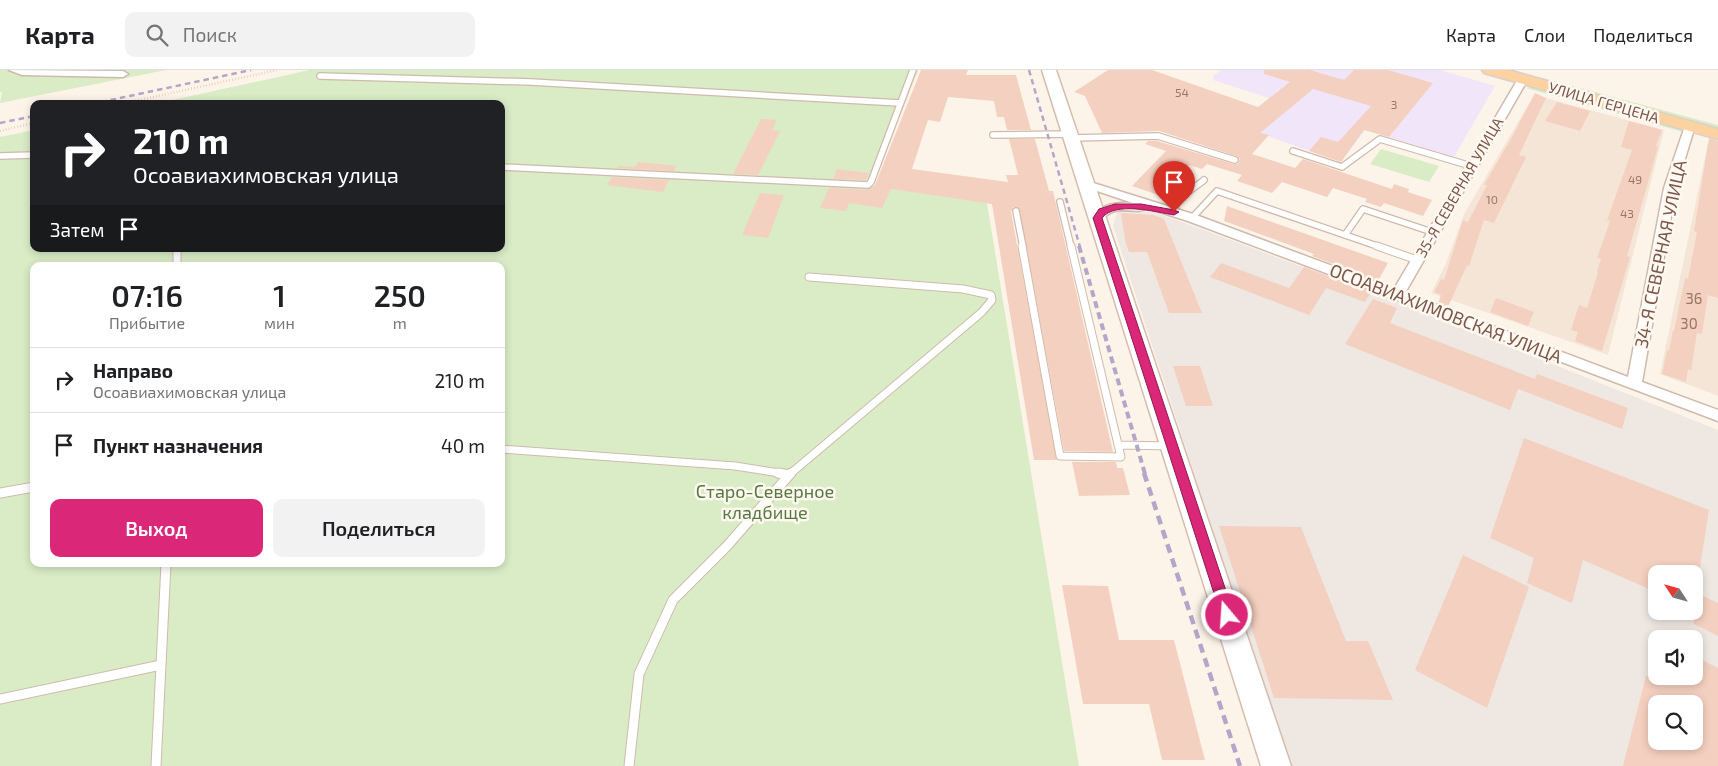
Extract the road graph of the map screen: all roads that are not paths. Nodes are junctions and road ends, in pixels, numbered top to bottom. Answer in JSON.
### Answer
{"nodes":[{"id":1,"x":14,"y":70,"type":"edge"},
{"id":2,"x":913,"y":70,"type":"edge"},
{"id":3,"x":1048,"y":70,"type":"edge"},
{"id":4,"x":1490,"y":70,"type":"edge"},
{"id":5,"x":123,"y":74,"type":"dead end"},
{"id":6,"x":320,"y":76,"type":"dead end"},
{"id":7,"x":1523,"y":79,"type":"junction"},
{"id":8,"x":900,"y":103,"type":"junction"},
{"id":9,"x":1690,"y":126,"type":"junction"},
{"id":10,"x":1718,"y":134,"type":"edge"},
{"id":11,"x":993,"y":135,"type":"dead end"},
{"id":12,"x":1070,"y":136,"type":"junction"},
{"id":13,"x":1293,"y":151,"type":"dead end"},
{"id":14,"x":30,"y":155,"type":"edge"},
{"id":15,"x":0,"y":156,"type":"edge"},
{"id":16,"x":1235,"y":160,"type":"dead end"},
{"id":17,"x":1470,"y":166,"type":"junction"},
{"id":18,"x":505,"y":167,"type":"edge"},
{"id":19,"x":1204,"y":180,"type":"dead end"},
{"id":20,"x":1086,"y":184,"type":"junction"},
{"id":21,"x":1060,"y":202,"type":"dead end"},
{"id":22,"x":1016,"y":211,"type":"dead end"},
{"id":23,"x":1174,"y":212,"type":"junction"},
{"id":24,"x":1097,"y":218,"type":"junction"},
{"id":25,"x":1192,"y":218,"type":"junction"},
{"id":26,"x":1432,"y":232,"type":"junction"},
{"id":27,"x":1345,"y":235,"type":"junction"},
{"id":28,"x":1417,"y":260,"type":"junction"},
{"id":29,"x":809,"y":277,"type":"dead end"},
{"id":30,"x":1397,"y":295,"type":"junction"},
{"id":31,"x":1634,"y":384,"type":"junction"},
{"id":32,"x":1718,"y":416,"type":"edge"},
{"id":33,"x":1118,"y":445,"type":"junction"},
{"id":34,"x":1173,"y":446,"type":"junction"},
{"id":35,"x":505,"y":449,"type":"edge"},
{"id":36,"x":789,"y":475,"type":"junction"},
{"id":37,"x":30,"y":488,"type":"edge"},
{"id":38,"x":0,"y":493,"type":"edge"},
{"id":39,"x":166,"y":567,"type":"edge"},
{"id":40,"x":161,"y":664,"type":"junction"},
{"id":41,"x":0,"y":699,"type":"edge"},
{"id":42,"x":156,"y":766,"type":"edge"},
{"id":43,"x":629,"y":766,"type":"edge"},
{"id":44,"x":1276,"y":766,"type":"edge"}],
"edges":[{"from":1,"to":5,"type":"street"},
{"from":2,"to":8,"type":"lane"},
{"from":3,"to":12,"type":"main road"},
{"from":4,"to":7,"type":"main road","name":"УЛИЦА ГЕРЦЕНА"},
{"from":6,"to":8,"type":"lane"},
{"from":7,"to":9,"type":"main road","name":"УЛИЦА ГЕРЦЕНА"},
{"from":7,"to":17,"type":"street","name":"35-Я СЕВЕРНАЯ УЛИЦА"},
{"from":8,"to":18,"type":"lane"},
{"from":9,"to":10,"type":"main road","name":"УЛИЦА ГЕРЦЕНА"},
{"from":9,"to":31,"type":"street","name":"34-Я СЕВЕРНАЯ УЛИЦА"},
{"from":11,"to":12,"type":"lane"},
{"from":12,"to":16,"type":"lane"},
{"from":12,"to":20,"type":"main road"},
{"from":13,"to":17,"type":"lane"},
{"from":14,"to":15,"type":"lane"},
{"from":17,"to":26,"type":"street","name":"35-Я СЕВЕРНАЯ УЛИЦА"},
{"from":19,"to":23,"type":"lane"},
{"from":20,"to":23,"type":"street","name":"ОСОАВИАХИМОВСКАЯ УЛИЦА"},
{"from":20,"to":24,"type":"main road"},
{"from":21,"to":33,"type":"lane"},
{"from":22,"to":33,"type":"lane"},
{"from":23,"to":24,"type":"street","name":"ОСОАВИАХИМОВСКАЯ УЛИЦА"},
{"from":23,"to":25,"type":"street","name":"ОСОАВИАХИМОВСКАЯ УЛИЦА"},
{"from":24,"to":34,"type":"main road"},
{"from":25,"to":27,"type":"lane"},
{"from":25,"to":30,"type":"street","name":"ОСОАВИАХИМОВСКАЯ УЛИЦА"},
{"from":26,"to":27,"type":"lane"},
{"from":26,"to":28,"type":"street","name":"35-Я СЕВЕРНАЯ УЛИЦА"},
{"from":27,"to":28,"type":"lane"},
{"from":28,"to":30,"type":"street","name":"35-Я СЕВЕРНАЯ УЛИЦА"},
{"from":29,"to":36,"type":"lane"},
{"from":30,"to":31,"type":"street","name":"ОСОАВИАХИМОВСКАЯ УЛИЦА"},
{"from":31,"to":32,"type":"street","name":"ОСОАВИАХИМОВСКАЯ УЛИЦА"},
{"from":33,"to":34,"type":"lane"},
{"from":34,"to":44,"type":"main road"},
{"from":35,"to":36,"type":"lane"},
{"from":36,"to":43,"type":"lane"},
{"from":37,"to":38,"type":"lane"},
{"from":39,"to":40,"type":"lane"},
{"from":40,"to":41,"type":"lane"},
{"from":40,"to":42,"type":"lane"}]}
